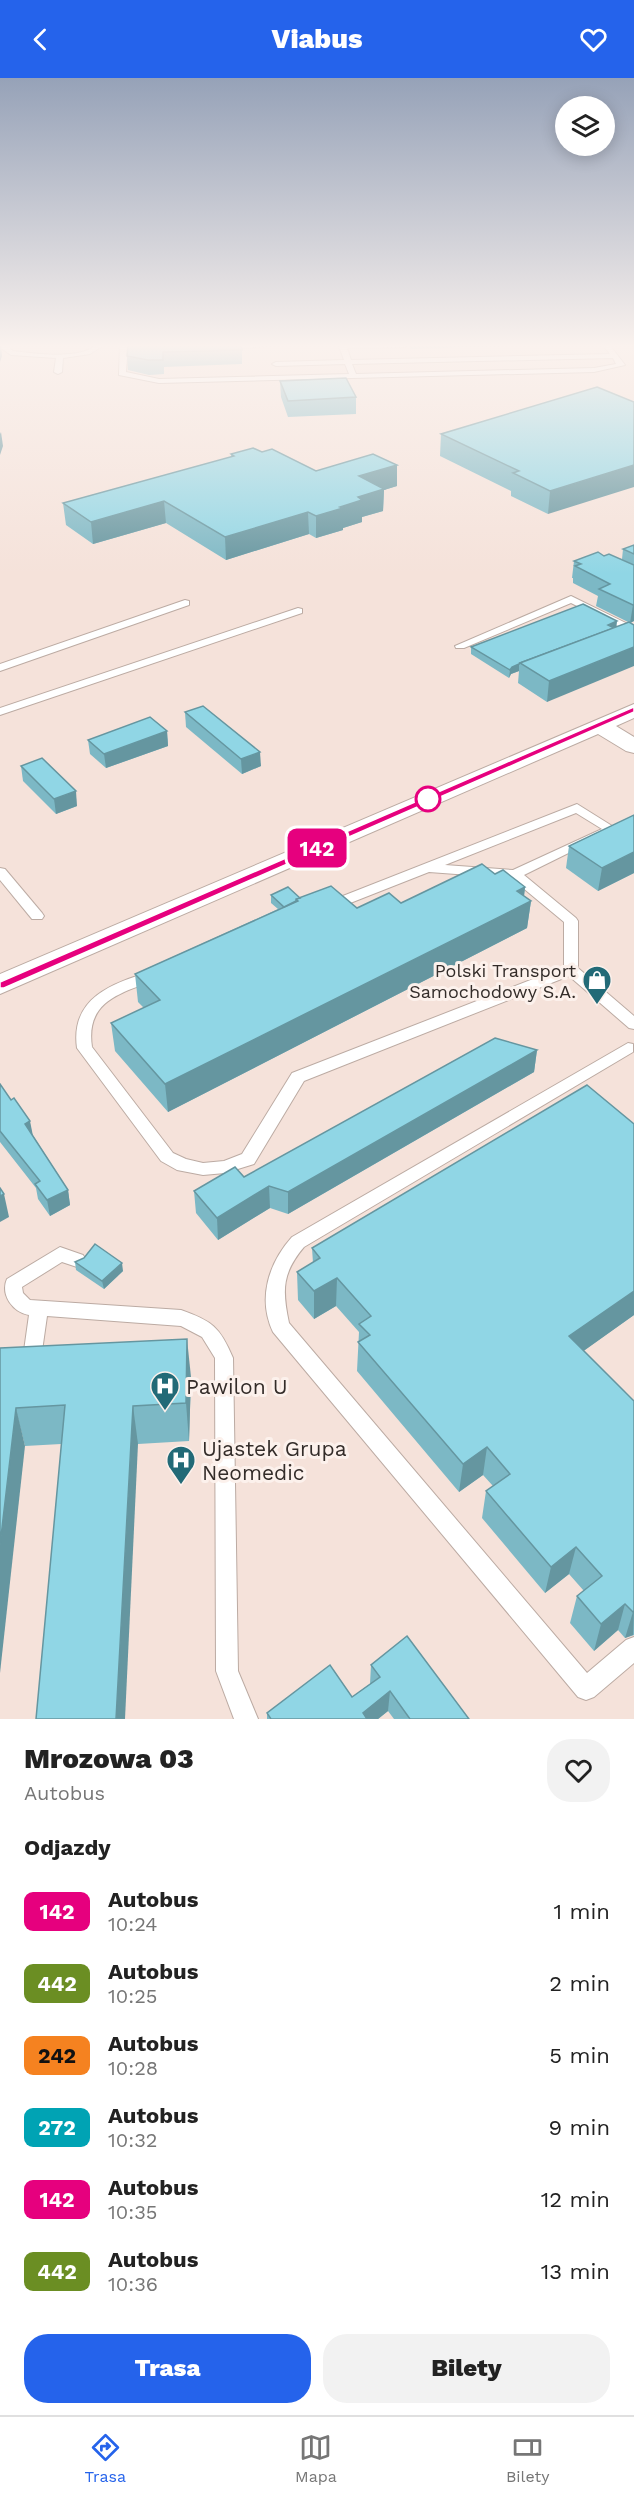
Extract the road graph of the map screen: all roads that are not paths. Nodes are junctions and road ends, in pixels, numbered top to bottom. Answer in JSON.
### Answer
{"nodes":[{"id":1,"x":184,"y":603,"type":"dead end"},
{"id":2,"x":298,"y":611,"type":"dead end"},
{"id":3,"x":630,"y":634,"type":"edge"},
{"id":4,"x":460,"y":646,"type":"dead end"},
{"id":5,"x":0,"y":668,"type":"edge"},
{"id":6,"x":634,"y":710,"type":"edge"},
{"id":7,"x":0,"y":712,"type":"edge"},
{"id":8,"x":599,"y":725,"type":"junction"},
{"id":9,"x":634,"y":746,"type":"edge"},
{"id":10,"x":424,"y":868,"type":"junction"},
{"id":11,"x":0,"y":872,"type":"edge"},
{"id":12,"x":515,"y":873,"type":"junction"},
{"id":13,"x":315,"y":911,"type":"edge"},
{"id":14,"x":38,"y":916,"type":"dead end"},
{"id":15,"x":571,"y":970,"type":"junction"},
{"id":16,"x":163,"y":972,"type":"edge"},
{"id":17,"x":0,"y":985,"type":"edge"},
{"id":18,"x":634,"y":1024,"type":"edge"},
{"id":19,"x":628,"y":1048,"type":"dead end"},
{"id":20,"x":77,"y":1260,"type":"edge"},
{"id":21,"x":39,"y":1308,"type":"junction"},
{"id":22,"x":53,"y":1368,"type":"edge"},
{"id":23,"x":634,"y":1648,"type":"edge"},
{"id":24,"x":246,"y":1719,"type":"edge"}],
"edges":[{"from":1,"to":5,"type":"lane"},
{"from":2,"to":7,"type":"lane"},
{"from":3,"to":4,"type":"lane"},
{"from":6,"to":8,"type":"street"},
{"from":8,"to":9,"type":"street"},
{"from":8,"to":17,"type":"street"},
{"from":10,"to":12,"type":"lane"},
{"from":10,"to":12,"type":"lane"},
{"from":10,"to":13,"type":"lane"},
{"from":11,"to":14,"type":"lane"},
{"from":12,"to":15,"type":"lane"},
{"from":15,"to":16,"type":"lane"},
{"from":15,"to":18,"type":"lane"},
{"from":19,"to":23,"type":"lane"},
{"from":20,"to":21,"type":"lane"},
{"from":21,"to":22,"type":"lane"},
{"from":21,"to":24,"type":"lane"}]}
